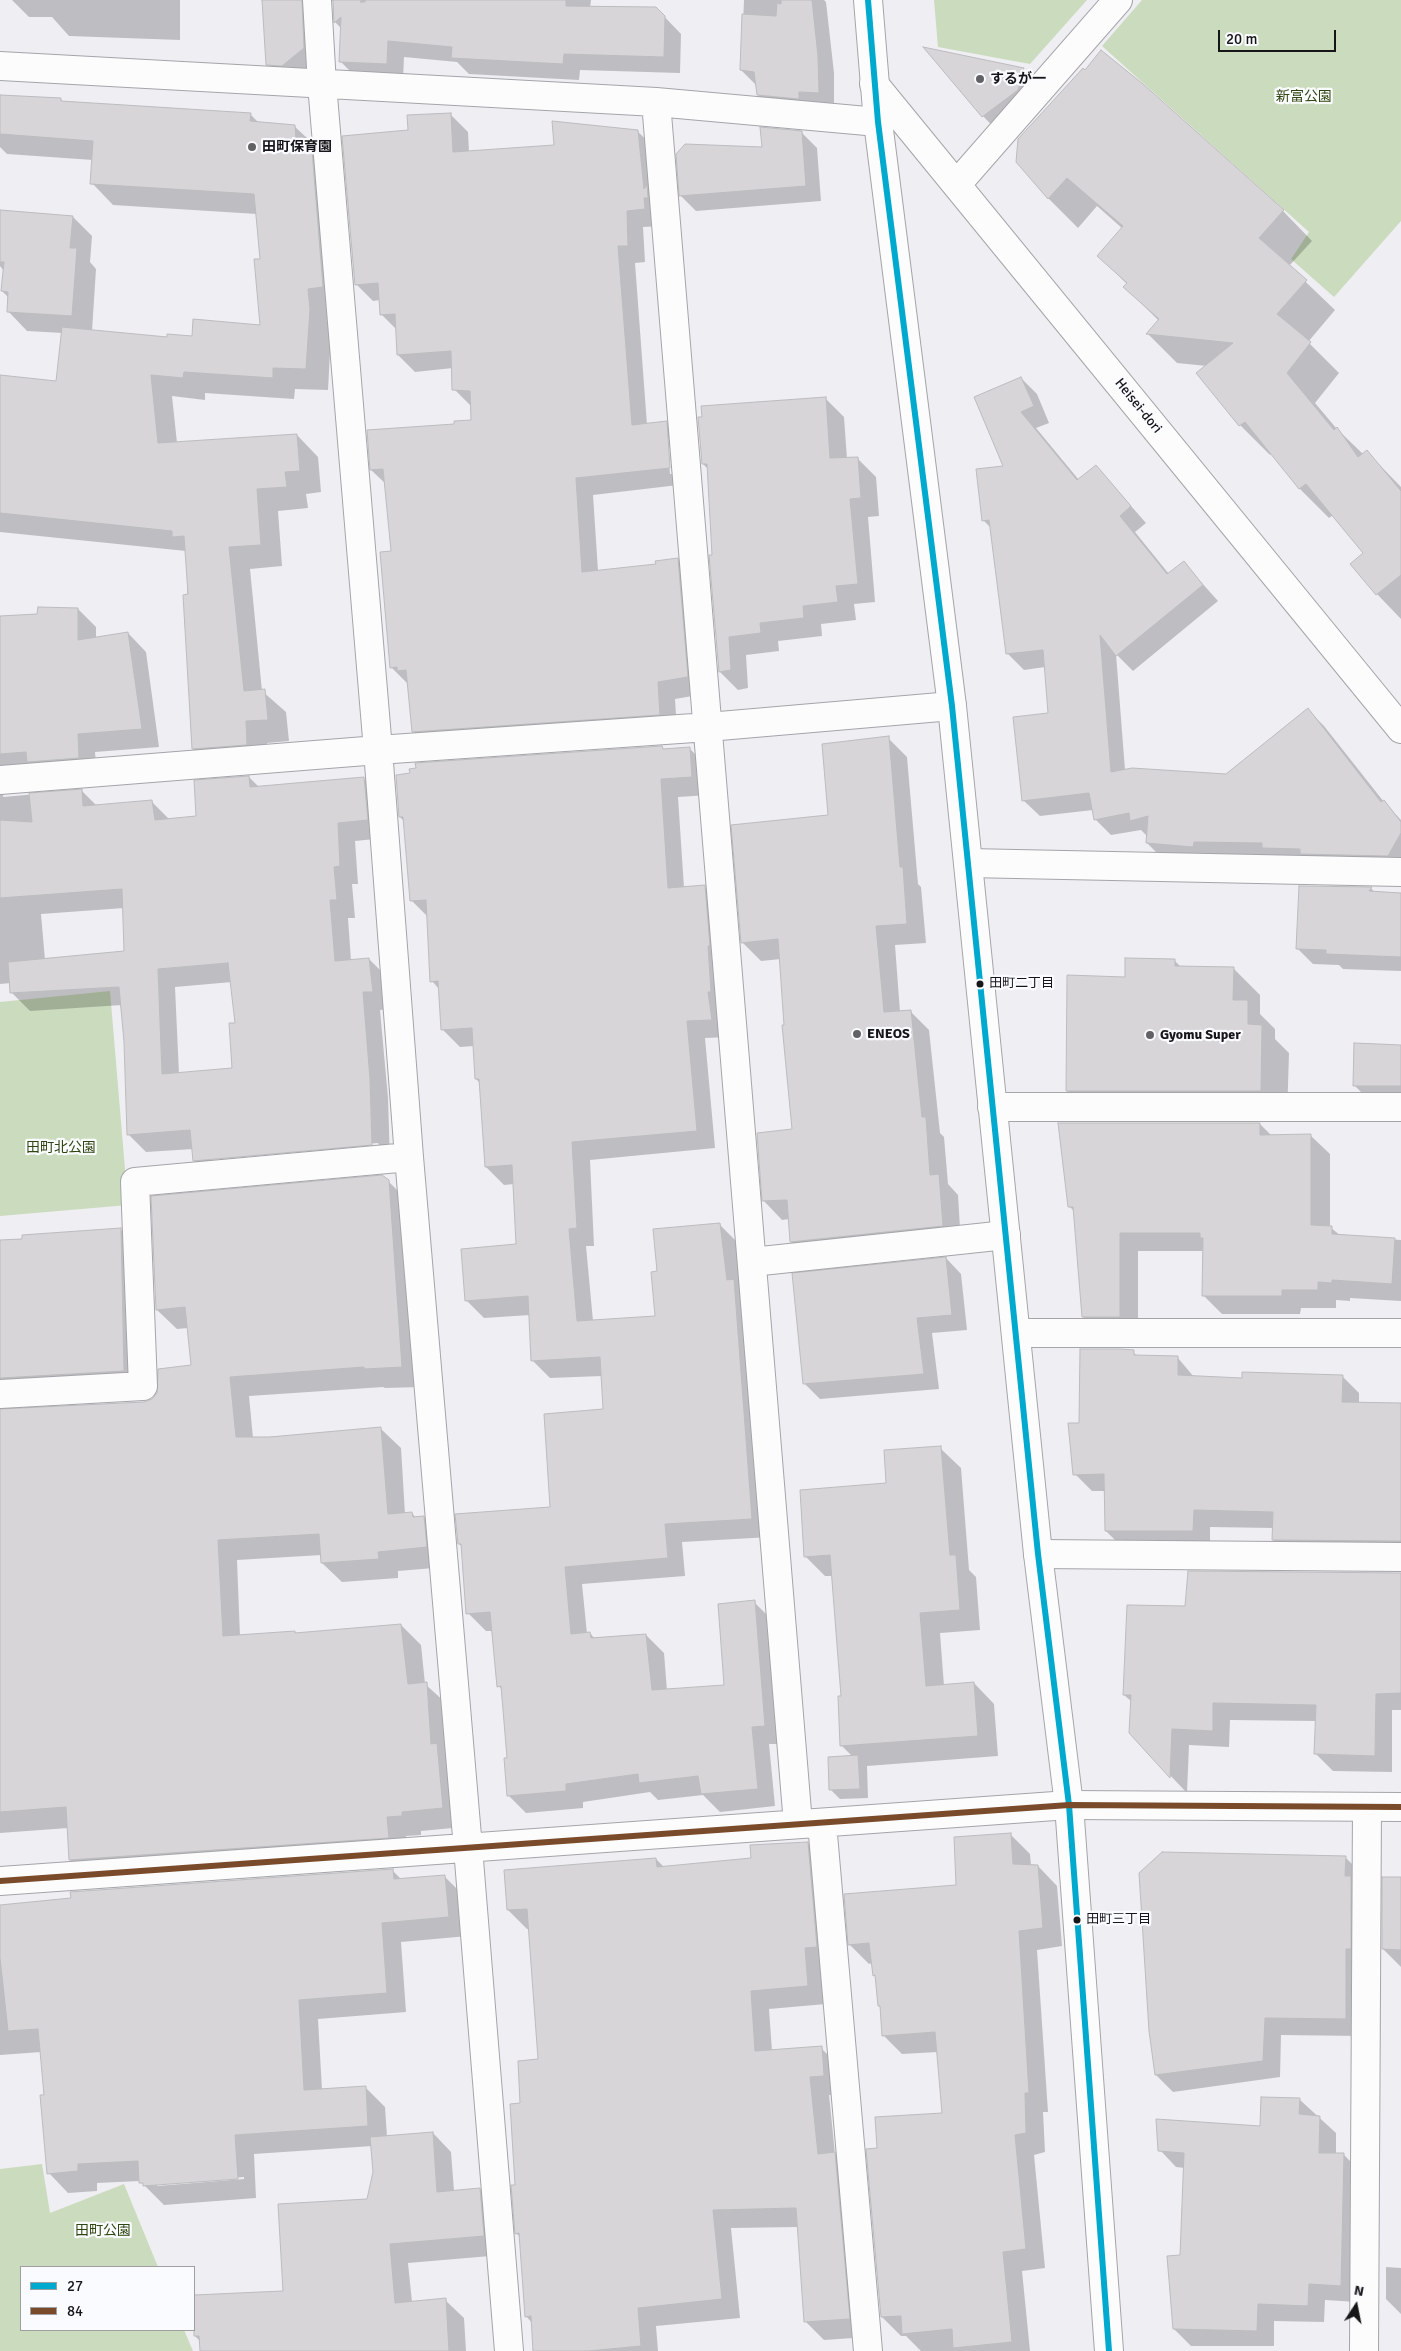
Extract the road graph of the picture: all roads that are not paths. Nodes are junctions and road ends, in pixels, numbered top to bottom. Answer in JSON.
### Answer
{"nodes":[{"id":1,"x":317,"y":0,"type":"edge"},
{"id":2,"x":868,"y":0,"type":"edge"},
{"id":3,"x":1118,"y":0,"type":"edge"},
{"id":4,"x":0,"y":66,"type":"edge"},
{"id":5,"x":322,"y":84,"type":"junction"},
{"id":6,"x":874,"y":84,"type":"junction"},
{"id":7,"x":656,"y":102,"type":"junction"},
{"id":8,"x":878,"y":122,"type":"junction"},
{"id":9,"x":957,"y":184,"type":"junction"},
{"id":10,"x":952,"y":706,"type":"junction"},
{"id":11,"x":708,"y":727,"type":"junction"},
{"id":12,"x":1401,"y":729,"type":"edge"},
{"id":13,"x":378,"y":750,"type":"junction"},
{"id":14,"x":0,"y":780,"type":"edge"},
{"id":15,"x":968,"y":863,"type":"junction"},
{"id":16,"x":1401,"y":872,"type":"edge"},
{"id":17,"x":992,"y":1107,"type":"junction"},
{"id":18,"x":1401,"y":1107,"type":"edge"},
{"id":19,"x":409,"y":1157,"type":"junction"},
{"id":20,"x":1006,"y":1235,"type":"junction"},
{"id":21,"x":752,"y":1262,"type":"junction"},
{"id":22,"x":1016,"y":1333,"type":"junction"},
{"id":23,"x":1401,"y":1333,"type":"edge"},
{"id":24,"x":0,"y":1394,"type":"edge"},
{"id":25,"x":1038,"y":1554,"type":"junction"},
{"id":26,"x":1401,"y":1557,"type":"edge"},
{"id":27,"x":1069,"y":1805,"type":"junction"},
{"id":28,"x":1367,"y":1807,"type":"junction"},
{"id":29,"x":1401,"y":1807,"type":"edge"},
{"id":30,"x":810,"y":1824,"type":"junction"},
{"id":31,"x":468,"y":1848,"type":"junction"},
{"id":32,"x":0,"y":1881,"type":"edge"},
{"id":33,"x":509,"y":2351,"type":"edge"},
{"id":34,"x":868,"y":2351,"type":"edge"},
{"id":35,"x":1109,"y":2351,"type":"edge"},
{"id":36,"x":1364,"y":2351,"type":"edge"}],
"edges":[{"from":1,"to":5,"type":"street"},
{"from":2,"to":6,"type":"street"},
{"from":3,"to":9,"type":"street"},
{"from":4,"to":5,"type":"street"},
{"from":5,"to":7,"type":"street"},
{"from":5,"to":13,"type":"street"},
{"from":6,"to":8,"type":"street"},
{"from":6,"to":9,"type":"street","name":"Heisei-dori"},
{"from":7,"to":8,"type":"street"},
{"from":7,"to":11,"type":"street"},
{"from":8,"to":10,"type":"street"},
{"from":9,"to":12,"type":"street","name":"Heisei-dori"},
{"from":10,"to":11,"type":"street"},
{"from":10,"to":15,"type":"street"},
{"from":11,"to":13,"type":"street"},
{"from":11,"to":21,"type":"street"},
{"from":13,"to":14,"type":"street"},
{"from":13,"to":19,"type":"street"},
{"from":15,"to":16,"type":"street"},
{"from":15,"to":17,"type":"street"},
{"from":17,"to":18,"type":"street"},
{"from":17,"to":20,"type":"street"},
{"from":19,"to":24,"type":"street"},
{"from":19,"to":31,"type":"street"},
{"from":20,"to":21,"type":"street"},
{"from":20,"to":22,"type":"street"},
{"from":21,"to":30,"type":"street"},
{"from":22,"to":23,"type":"street"},
{"from":22,"to":25,"type":"street"},
{"from":25,"to":26,"type":"street"},
{"from":25,"to":27,"type":"street"},
{"from":27,"to":28,"type":"street"},
{"from":27,"to":30,"type":"street"},
{"from":27,"to":35,"type":"street"},
{"from":28,"to":29,"type":"street"},
{"from":28,"to":36,"type":"street"},
{"from":30,"to":31,"type":"street"},
{"from":30,"to":34,"type":"street"},
{"from":31,"to":32,"type":"street"},
{"from":31,"to":33,"type":"street"}]}
